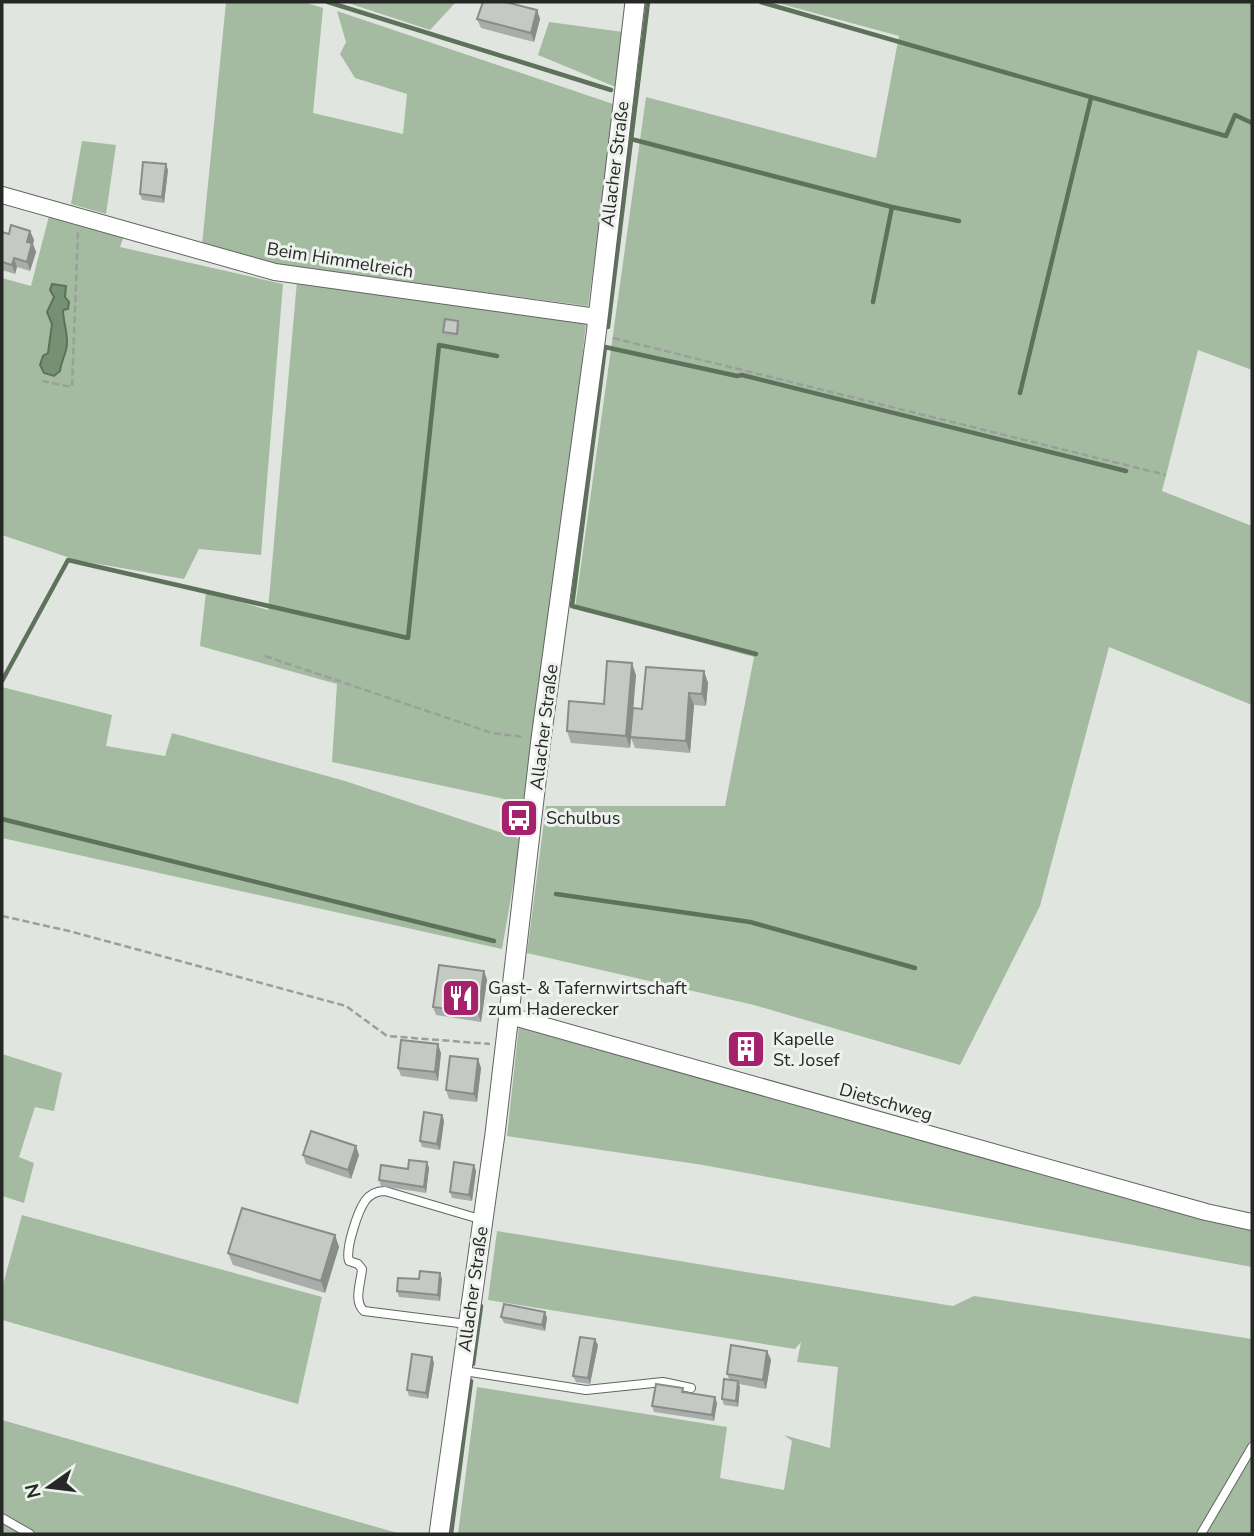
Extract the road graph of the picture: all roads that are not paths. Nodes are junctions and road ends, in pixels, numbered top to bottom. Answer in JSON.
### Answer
{"nodes":[{"id":1,"x":635,"y":2,"type":"edge"},
{"id":2,"x":2,"y":195,"type":"edge"},
{"id":3,"x":597,"y":326,"type":"junction"},
{"id":4,"x":509,"y":1024,"type":"junction"},
{"id":5,"x":483,"y":1220,"type":"junction"},
{"id":6,"x":1252,"y":1222,"type":"edge"},
{"id":7,"x":467,"y":1324,"type":"junction"},
{"id":8,"x":461,"y":1370,"type":"junction"},
{"id":9,"x":691,"y":1388,"type":"dead end"},
{"id":10,"x":1252,"y":1447,"type":"edge"},
{"id":11,"x":2,"y":1518,"type":"edge"},
{"id":12,"x":30,"y":1534,"type":"edge"},
{"id":13,"x":439,"y":1534,"type":"edge"},
{"id":14,"x":1201,"y":1534,"type":"edge"}],
"edges":[{"from":1,"to":3,"type":"street","name":"Allacher Straße"},
{"from":2,"to":3,"type":"street","name":"Beim Himmelreich"},
{"from":3,"to":4,"type":"street","name":"Allacher Straße"},
{"from":4,"to":5,"type":"street","name":"Allacher Straße"},
{"from":4,"to":6,"type":"street","name":"Dietschweg"},
{"from":5,"to":7,"type":"street","name":"Allacher Straße"},
{"from":5,"to":7,"type":"lane"},
{"from":7,"to":8,"type":"street","name":"Allacher Straße"},
{"from":8,"to":9,"type":"lane"},
{"from":8,"to":13,"type":"street","name":"Allacher Straße"},
{"from":10,"to":14,"type":"lane"},
{"from":11,"to":12,"type":"lane"}]}
